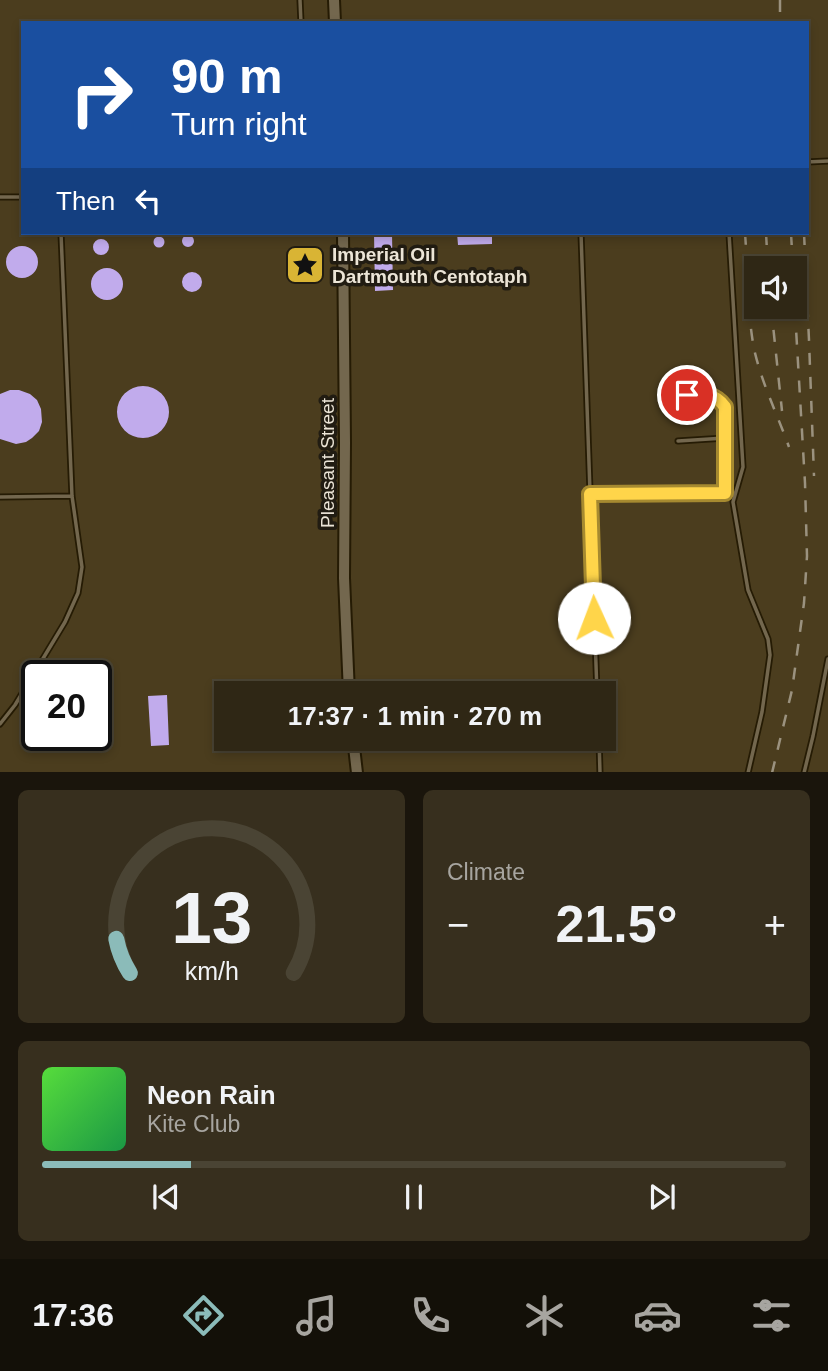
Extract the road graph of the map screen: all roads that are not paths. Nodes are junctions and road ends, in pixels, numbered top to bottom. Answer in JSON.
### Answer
{"nodes":[{"id":1,"x":300,"y":0,"type":"edge"},
{"id":2,"x":334,"y":0,"type":"edge"},
{"id":3,"x":301,"y":21,"type":"edge"},
{"id":4,"x":335,"y":21,"type":"edge"},
{"id":5,"x":809,"y":162,"type":"edge"},
{"id":6,"x":828,"y":162,"type":"edge"},
{"id":7,"x":0,"y":197,"type":"edge"},
{"id":8,"x":21,"y":197,"type":"edge"},
{"id":9,"x":61,"y":235,"type":"edge"},
{"id":10,"x":343,"y":235,"type":"edge"},
{"id":11,"x":581,"y":235,"type":"edge"},
{"id":12,"x":729,"y":235,"type":"edge"},
{"id":13,"x":665,"y":395,"type":"dead end"},
{"id":14,"x":725,"y":438,"type":"junction"},
{"id":15,"x":678,"y":441,"type":"dead end"},
{"id":16,"x":725,"y":493,"type":"junction"},
{"id":17,"x":735,"y":493,"type":"junction"},
{"id":18,"x":590,"y":494,"type":"junction"},
{"id":19,"x":72,"y":496,"type":"junction"},
{"id":20,"x":0,"y":497,"type":"edge"},
{"id":21,"x":828,"y":659,"type":"edge"},
{"id":22,"x":348,"y":681,"type":"edge"},
{"id":23,"x":597,"y":681,"type":"edge"},
{"id":24,"x":0,"y":724,"type":"edge"},
{"id":25,"x":355,"y":751,"type":"edge"},
{"id":26,"x":599,"y":751,"type":"edge"},
{"id":27,"x":357,"y":772,"type":"edge"},
{"id":28,"x":600,"y":772,"type":"edge"},
{"id":29,"x":748,"y":772,"type":"edge"},
{"id":30,"x":804,"y":772,"type":"edge"}],
"edges":[{"from":1,"to":3,"type":"lane"},
{"from":2,"to":4,"type":"main road"},
{"from":5,"to":6,"type":"lane"},
{"from":7,"to":8,"type":"lane"},
{"from":9,"to":19,"type":"lane"},
{"from":10,"to":22,"type":"main road","name":"Pleasant Street"},
{"from":11,"to":18,"type":"lane"},
{"from":12,"to":17,"type":"lane"},
{"from":13,"to":14,"type":"lane"},
{"from":14,"to":15,"type":"lane"},
{"from":14,"to":16,"type":"lane"},
{"from":16,"to":17,"type":"lane"},
{"from":16,"to":18,"type":"lane"},
{"from":17,"to":29,"type":"lane"},
{"from":18,"to":23,"type":"lane"},
{"from":19,"to":20,"type":"lane"},
{"from":19,"to":24,"type":"lane"},
{"from":21,"to":30,"type":"lane"},
{"from":25,"to":27,"type":"main road"},
{"from":26,"to":28,"type":"lane"}]}
